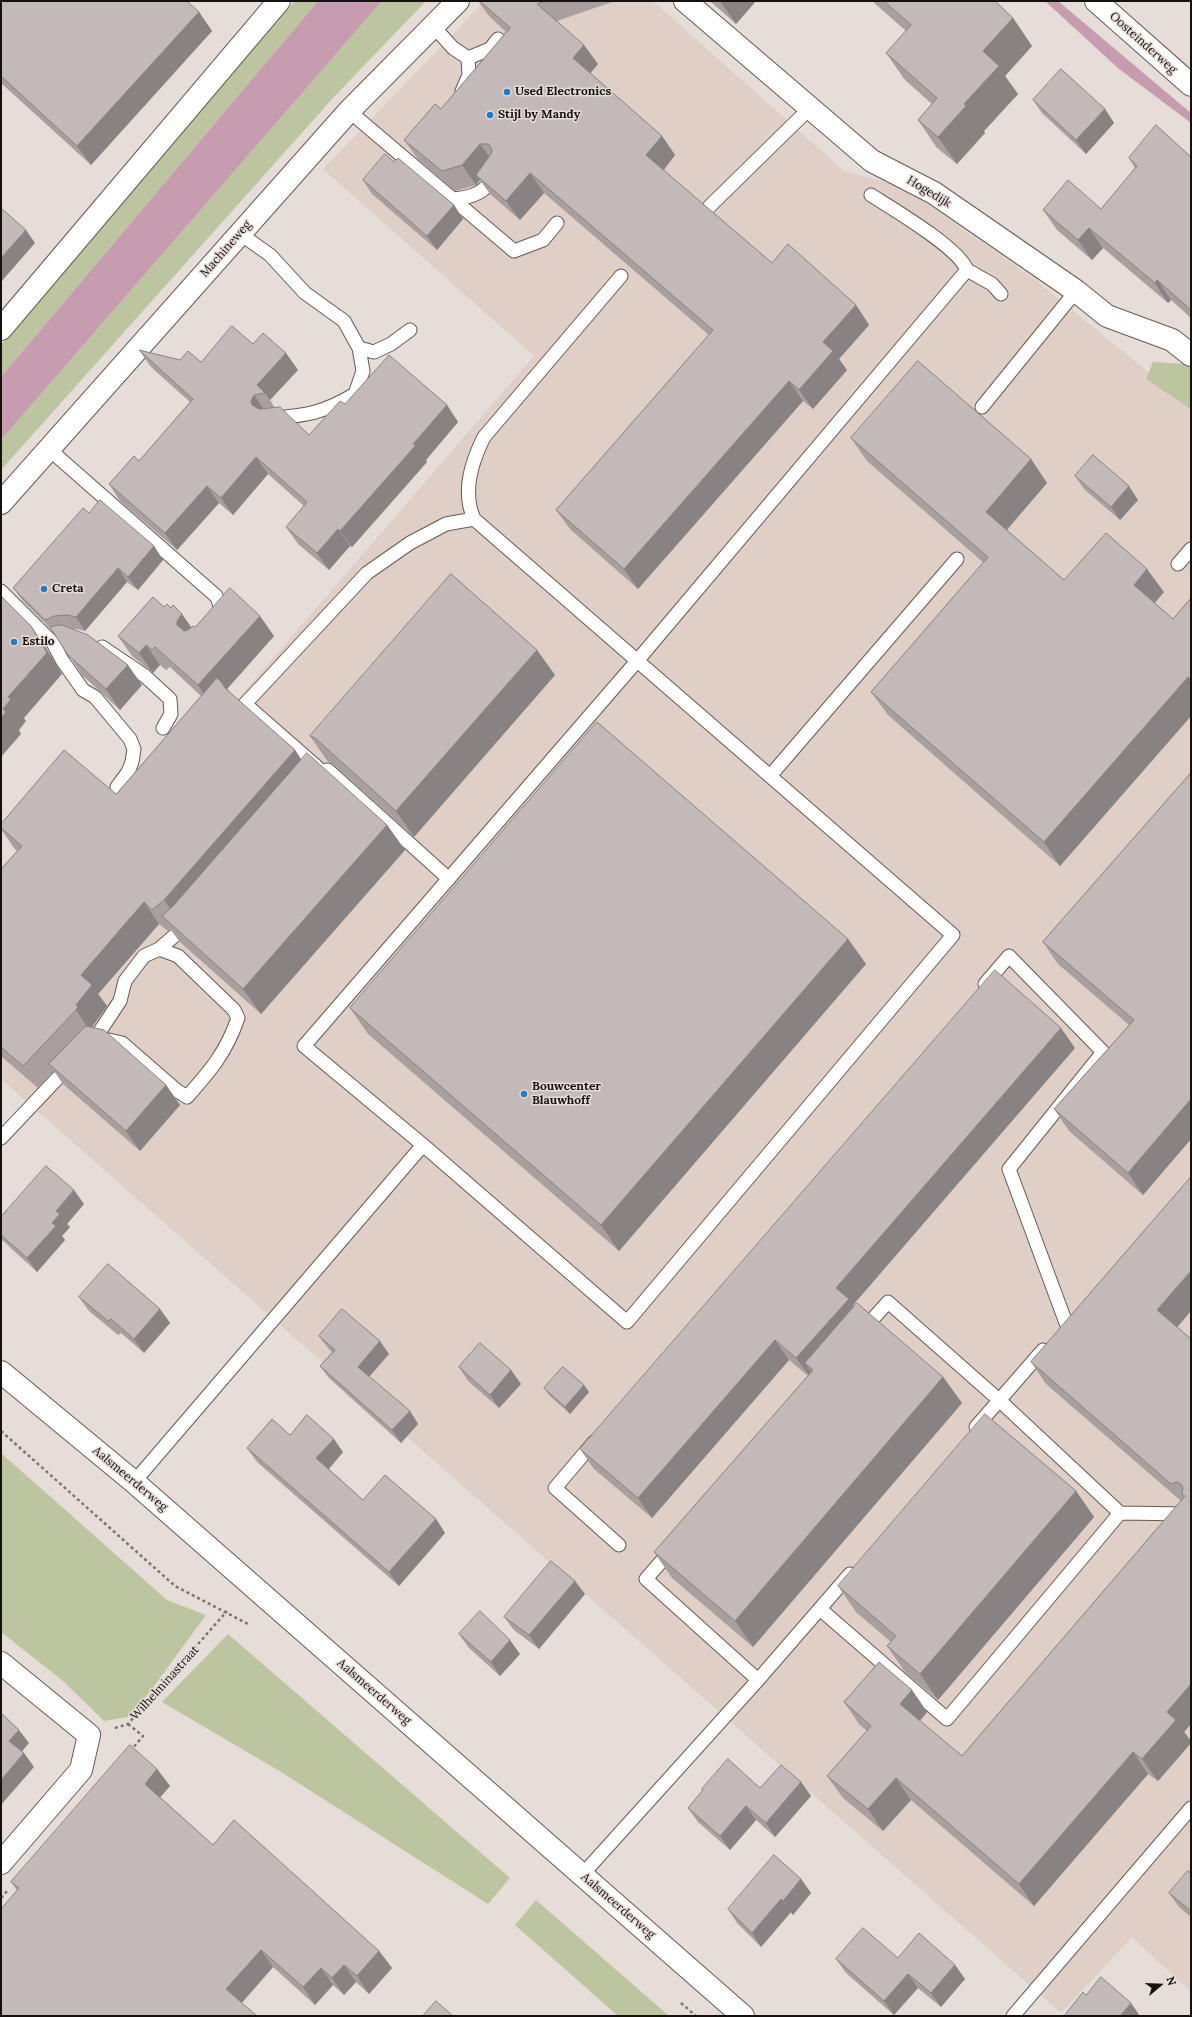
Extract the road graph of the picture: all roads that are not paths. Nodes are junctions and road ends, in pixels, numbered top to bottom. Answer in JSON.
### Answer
{"nodes":[{"id":1,"x":279,"y":1,"type":"edge"},
{"id":2,"x":458,"y":1,"type":"edge"},
{"id":3,"x":685,"y":1,"type":"edge"},
{"id":4,"x":1096,"y":1,"type":"edge"},
{"id":5,"x":434,"y":26,"type":"junction"},
{"id":6,"x":498,"y":39,"type":"edge"},
{"id":7,"x":468,"y":58,"type":"junction"},
{"id":8,"x":1191,"y":86,"type":"edge"},
{"id":9,"x":453,"y":102,"type":"edge"},
{"id":10,"x":810,"y":108,"type":"junction"},
{"id":11,"x":349,"y":111,"type":"junction"},
{"id":12,"x":498,"y":170,"type":"edge"},
{"id":13,"x":871,"y":195,"type":"dead end"},
{"id":14,"x":454,"y":199,"type":"junction"},
{"id":15,"x":709,"y":207,"type":"edge"},
{"id":16,"x":557,"y":223,"type":"dead end"},
{"id":17,"x":239,"y":233,"type":"junction"},
{"id":18,"x":967,"y":270,"type":"junction"},
{"id":19,"x":621,"y":276,"type":"dead end"},
{"id":20,"x":1076,"y":291,"type":"junction"},
{"id":21,"x":1001,"y":294,"type":"dead end"},
{"id":22,"x":1,"y":329,"type":"edge"},
{"id":23,"x":410,"y":330,"type":"dead end"},
{"id":24,"x":359,"y":348,"type":"junction"},
{"id":25,"x":1191,"y":355,"type":"edge"},
{"id":26,"x":982,"y":407,"type":"dead end"},
{"id":27,"x":271,"y":418,"type":"edge"},
{"id":28,"x":50,"y":450,"type":"junction"},
{"id":29,"x":1,"y":503,"type":"edge"},
{"id":30,"x":474,"y":519,"type":"junction"},
{"id":31,"x":1191,"y":548,"type":"edge"},
{"id":32,"x":957,"y":559,"type":"edge"},
{"id":33,"x":1178,"y":564,"type":"dead end"},
{"id":34,"x":1,"y":591,"type":"edge"},
{"id":35,"x":212,"y":628,"type":"edge"},
{"id":36,"x":94,"y":641,"type":"edge"},
{"id":37,"x":637,"y":661,"type":"junction"},
{"id":38,"x":163,"y":728,"type":"dead end"},
{"id":39,"x":321,"y":771,"type":"junction"},
{"id":40,"x":770,"y":776,"type":"junction"},
{"id":41,"x":311,"y":783,"type":"edge"},
{"id":42,"x":117,"y":787,"type":"dead end"},
{"id":43,"x":449,"y":879,"type":"junction"},
{"id":44,"x":194,"y":917,"type":"edge"},
{"id":45,"x":159,"y":949,"type":"junction"},
{"id":46,"x":978,"y":992,"type":"edge"},
{"id":47,"x":96,"y":1038,"type":"junction"},
{"id":48,"x":1,"y":1138,"type":"edge"},
{"id":49,"x":423,"y":1145,"type":"junction"},
{"id":50,"x":1077,"y":1311,"type":"edge"},
{"id":51,"x":1066,"y":1323,"type":"junction"},
{"id":52,"x":856,"y":1338,"type":"edge"},
{"id":53,"x":2,"y":1371,"type":"edge"},
{"id":54,"x":999,"y":1400,"type":"junction"},
{"id":55,"x":601,"y":1433,"type":"edge"},
{"id":56,"x":968,"y":1436,"type":"edge"},
{"id":57,"x":134,"y":1482,"type":"junction"},
{"id":58,"x":1191,"y":1512,"type":"edge"},
{"id":59,"x":1120,"y":1513,"type":"junction"},
{"id":60,"x":682,"y":1537,"type":"edge"},
{"id":61,"x":619,"y":1545,"type":"dead end"},
{"id":62,"x":860,"y":1561,"type":"edge"},
{"id":63,"x":820,"y":1609,"type":"junction"},
{"id":64,"x":1,"y":1663,"type":"edge"},
{"id":65,"x":758,"y":1680,"type":"junction"},
{"id":66,"x":1191,"y":1808,"type":"edge"},
{"id":67,"x":1,"y":1862,"type":"edge"},
{"id":68,"x":582,"y":1875,"type":"junction"},
{"id":69,"x":743,"y":2016,"type":"edge"},
{"id":70,"x":1013,"y":2016,"type":"edge"}],
"edges":[{"from":1,"to":22,"type":"street"},
{"from":2,"to":5,"type":"street","name":"Machineweg"},
{"from":3,"to":10,"type":"street","name":"Hogedijk"},
{"from":4,"to":8,"type":"street","name":"Oosteinderweg"},
{"from":5,"to":7,"type":"lane"},
{"from":5,"to":11,"type":"street","name":"Machineweg"},
{"from":6,"to":7,"type":"lane"},
{"from":7,"to":9,"type":"lane"},
{"from":10,"to":15,"type":"lane"},
{"from":10,"to":20,"type":"street","name":"Hogedijk"},
{"from":11,"to":14,"type":"lane"},
{"from":11,"to":17,"type":"street","name":"Machineweg"},
{"from":12,"to":14,"type":"lane"},
{"from":13,"to":18,"type":"lane"},
{"from":14,"to":16,"type":"lane"},
{"from":17,"to":24,"type":"lane"},
{"from":17,"to":28,"type":"street","name":"Machineweg"},
{"from":18,"to":21,"type":"lane"},
{"from":18,"to":37,"type":"lane"},
{"from":19,"to":30,"type":"lane"},
{"from":20,"to":25,"type":"street","name":"Hogedijk"},
{"from":20,"to":26,"type":"lane"},
{"from":23,"to":24,"type":"lane"},
{"from":24,"to":27,"type":"lane"},
{"from":28,"to":29,"type":"street","name":"Machineweg"},
{"from":28,"to":35,"type":"lane"},
{"from":30,"to":37,"type":"lane"},
{"from":30,"to":39,"type":"lane"},
{"from":31,"to":33,"type":"lane"},
{"from":32,"to":40,"type":"lane"},
{"from":34,"to":42,"type":"lane"},
{"from":36,"to":38,"type":"lane"},
{"from":37,"to":40,"type":"lane"},
{"from":37,"to":43,"type":"lane"},
{"from":39,"to":41,"type":"lane"},
{"from":39,"to":43,"type":"lane"},
{"from":40,"to":49,"type":"lane"},
{"from":43,"to":49,"type":"lane"},
{"from":44,"to":45,"type":"lane"},
{"from":45,"to":47,"type":"lane"},
{"from":45,"to":47,"type":"lane"},
{"from":46,"to":51,"type":"lane"},
{"from":47,"to":48,"type":"lane"},
{"from":49,"to":57,"type":"lane"},
{"from":50,"to":51,"type":"lane"},
{"from":51,"to":54,"type":"lane"},
{"from":52,"to":54,"type":"lane"},
{"from":53,"to":57,"type":"street","name":"Aalsmeerderweg"},
{"from":54,"to":56,"type":"lane"},
{"from":54,"to":59,"type":"lane"},
{"from":55,"to":61,"type":"lane"},
{"from":57,"to":68,"type":"street","name":"Aalsmeerderweg"},
{"from":58,"to":59,"type":"lane"},
{"from":59,"to":63,"type":"lane"},
{"from":60,"to":65,"type":"lane"},
{"from":62,"to":63,"type":"lane"},
{"from":63,"to":65,"type":"lane"},
{"from":64,"to":67,"type":"street"},
{"from":65,"to":68,"type":"lane"},
{"from":66,"to":70,"type":"lane"},
{"from":68,"to":69,"type":"street","name":"Aalsmeerderweg"}]}
